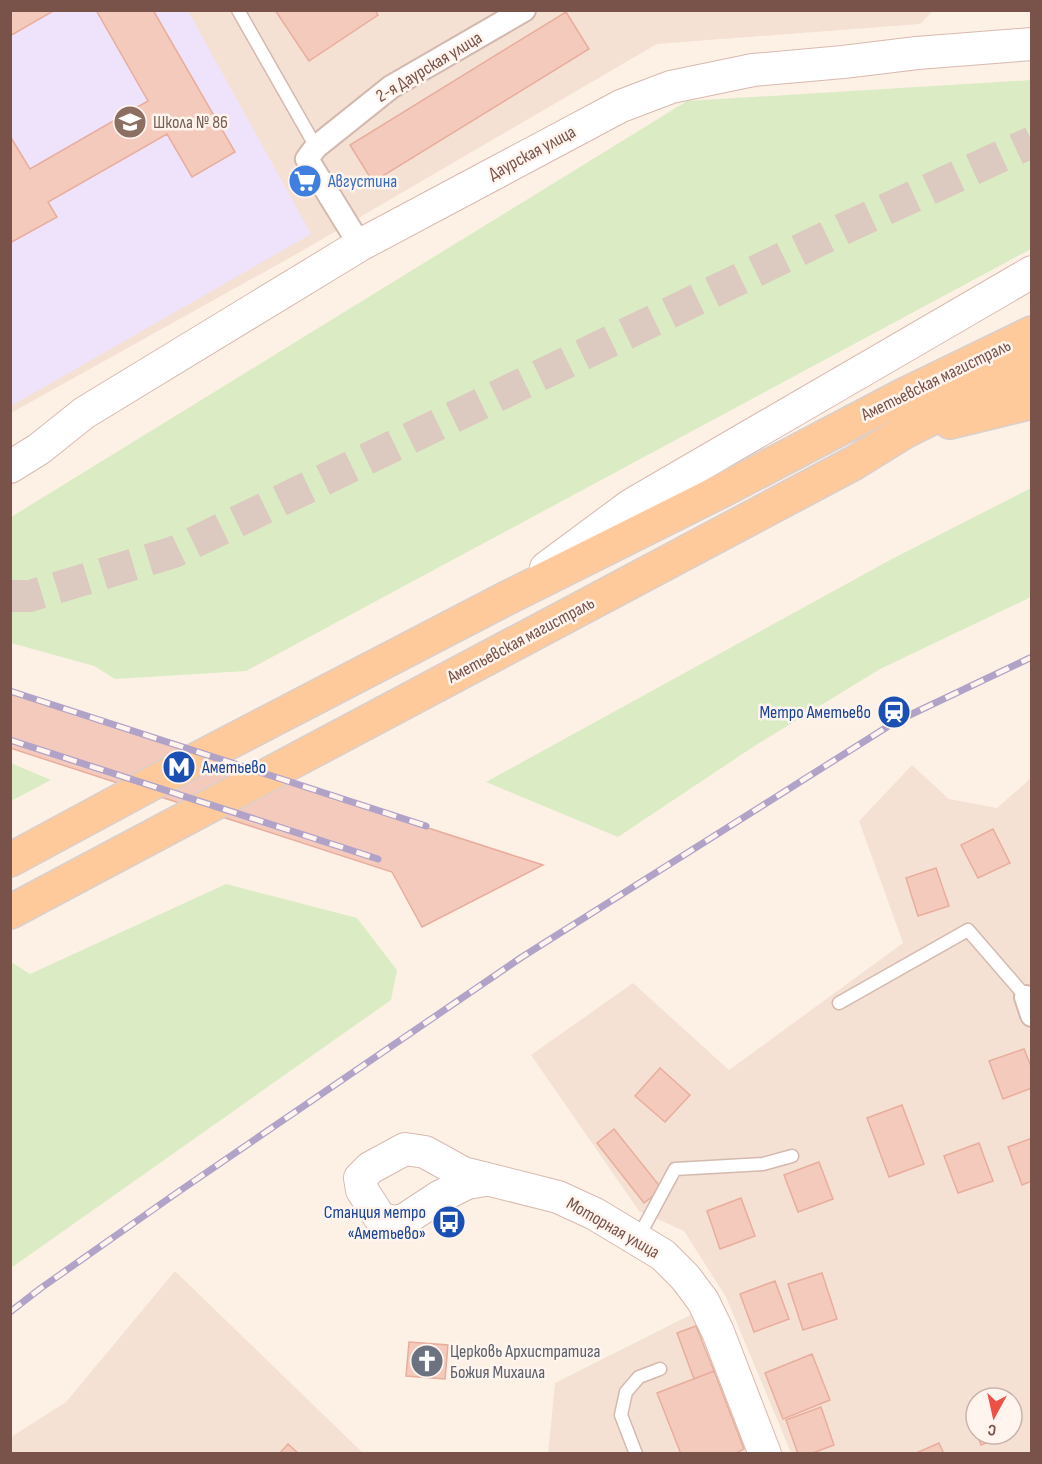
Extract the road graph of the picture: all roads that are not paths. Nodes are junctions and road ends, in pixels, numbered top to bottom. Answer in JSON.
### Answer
{"nodes":[{"id":1,"x":238,"y":10,"type":"edge"},
{"id":2,"x":524,"y":10,"type":"edge"},
{"id":3,"x":1032,"y":44,"type":"edge"},
{"id":4,"x":1000,"y":47,"type":"junction"},
{"id":5,"x":1032,"y":52,"type":"edge"},
{"id":6,"x":316,"y":147,"type":"junction"},
{"id":7,"x":360,"y":245,"type":"junction"},
{"id":8,"x":1032,"y":272,"type":"edge"},
{"id":9,"x":1032,"y":333,"type":"edge"},
{"id":10,"x":1032,"y":368,"type":"edge"},
{"id":11,"x":1032,"y":402,"type":"edge"},
{"id":12,"x":84,"y":413,"type":"junction"},
{"id":13,"x":904,"y":432,"type":"junction"},
{"id":14,"x":10,"y":442,"type":"edge"},
{"id":15,"x":10,"y":467,"type":"edge"},
{"id":16,"x":509,"y":597,"type":"junction"},
{"id":17,"x":10,"y":860,"type":"edge"},
{"id":18,"x":10,"y":912,"type":"edge"},
{"id":19,"x":839,"y":1003,"type":"dead end"},
{"id":20,"x":1029,"y":1006,"type":"edge"},
{"id":21,"x":792,"y":1156,"type":"dead end"},
{"id":22,"x":485,"y":1180,"type":"dead end"},
{"id":23,"x":638,"y":1238,"type":"junction"},
{"id":24,"x":660,"y":1369,"type":"dead end"},
{"id":25,"x":636,"y":1454,"type":"edge"},
{"id":26,"x":765,"y":1454,"type":"edge"}],
"edges":[{"from":1,"to":6,"type":"lane"},
{"from":2,"to":6,"type":"street","name":"2-я Даурская улица"},
{"from":3,"to":4,"type":"street","name":"Даурская улица"},
{"from":4,"to":5,"type":"street"},
{"from":4,"to":7,"type":"street","name":"Даурская улица"},
{"from":6,"to":7,"type":"street"},
{"from":7,"to":12,"type":"street","name":"Даурская улица"},
{"from":8,"to":16,"type":"street"},
{"from":9,"to":16,"type":"main road","name":"Аметьевская магистраль"},
{"from":10,"to":13,"type":"main road","name":"Аметьевская магистраль"},
{"from":11,"to":13,"type":"main road"},
{"from":12,"to":14,"type":"street","name":"Даурская улица"},
{"from":12,"to":15,"type":"street","name":"Даурская улица"},
{"from":13,"to":18,"type":"main road","name":"Аметьевская магистраль"},
{"from":16,"to":17,"type":"main road","name":"Аметьевская магистраль"},
{"from":19,"to":20,"type":"lane"},
{"from":21,"to":23,"type":"lane"},
{"from":22,"to":23,"type":"street","name":"Моторная улица"},
{"from":23,"to":26,"type":"street","name":"Моторная улица"},
{"from":24,"to":25,"type":"lane"}]}
